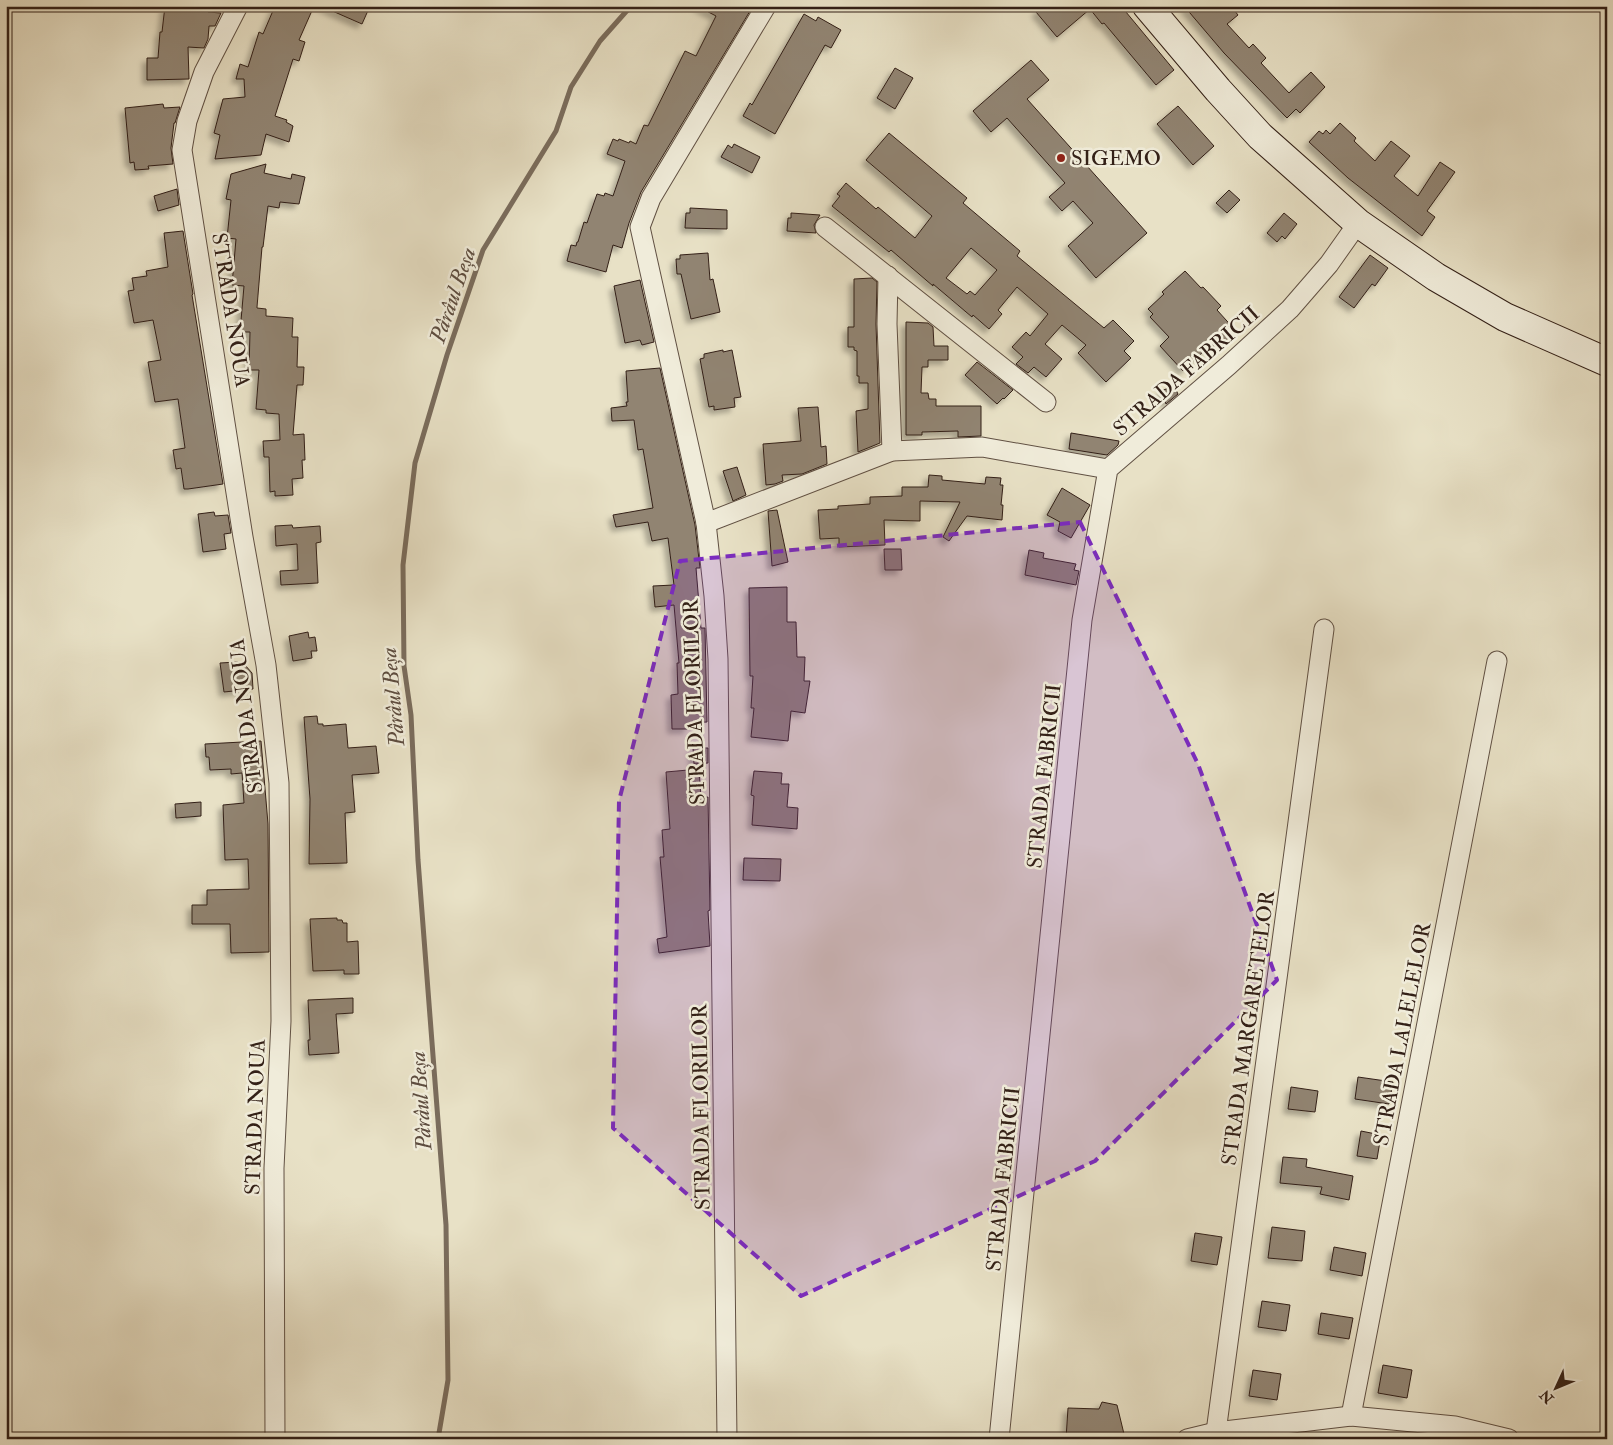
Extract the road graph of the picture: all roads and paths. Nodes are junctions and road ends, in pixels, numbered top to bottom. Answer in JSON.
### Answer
{"nodes":[{"id":1,"x":238,"y":6,"type":"edge"},
{"id":2,"x":766,"y":6,"type":"edge"},
{"id":3,"x":1147,"y":6,"type":"edge"},
{"id":4,"x":1358,"y":223,"type":"junction"},
{"id":5,"x":825,"y":227,"type":"dead end"},
{"id":6,"x":888,"y":276,"type":"junction"},
{"id":7,"x":1607,"y":362,"type":"edge"},
{"id":8,"x":1046,"y":402,"type":"dead end"},
{"id":9,"x":892,"y":451,"type":"junction"},
{"id":10,"x":1108,"y":469,"type":"junction"},
{"id":11,"x":706,"y":523,"type":"junction"},
{"id":12,"x":1324,"y":629,"type":"dead end"},
{"id":13,"x":1497,"y":661,"type":"dead end"},
{"id":14,"x":1351,"y":1416,"type":"junction"},
{"id":15,"x":1216,"y":1432,"type":"junction"},
{"id":16,"x":275,"y":1439,"type":"edge"},
{"id":17,"x":727,"y":1439,"type":"edge"},
{"id":18,"x":999,"y":1439,"type":"edge"},
{"id":19,"x":1187,"y":1439,"type":"edge"},
{"id":20,"x":1509,"y":1439,"type":"edge"}],
"edges":[{"from":1,"to":16,"type":"street","name":"STRADA NOUA"},
{"from":2,"to":11,"type":"street","name":"STRADA FLORILOR"},
{"from":3,"to":4,"type":"main road"},
{"from":4,"to":7,"type":"main road"},
{"from":4,"to":10,"type":"street","name":"STRADA FABRICII"},
{"from":5,"to":6,"type":"street"},
{"from":6,"to":8,"type":"street"},
{"from":6,"to":9,"type":"street"},
{"from":9,"to":10,"type":"street"},
{"from":9,"to":11,"type":"street"},
{"from":10,"to":18,"type":"street","name":"STRADA FABRICII"},
{"from":11,"to":17,"type":"street","name":"STRADA FLORILOR"},
{"from":12,"to":15,"type":"street","name":"STRADA MARGARETELOR"},
{"from":13,"to":14,"type":"street","name":"STRADA LALELELOR"},
{"from":14,"to":15,"type":"street"},
{"from":14,"to":20,"type":"street"},
{"from":15,"to":19,"type":"street"}]}
